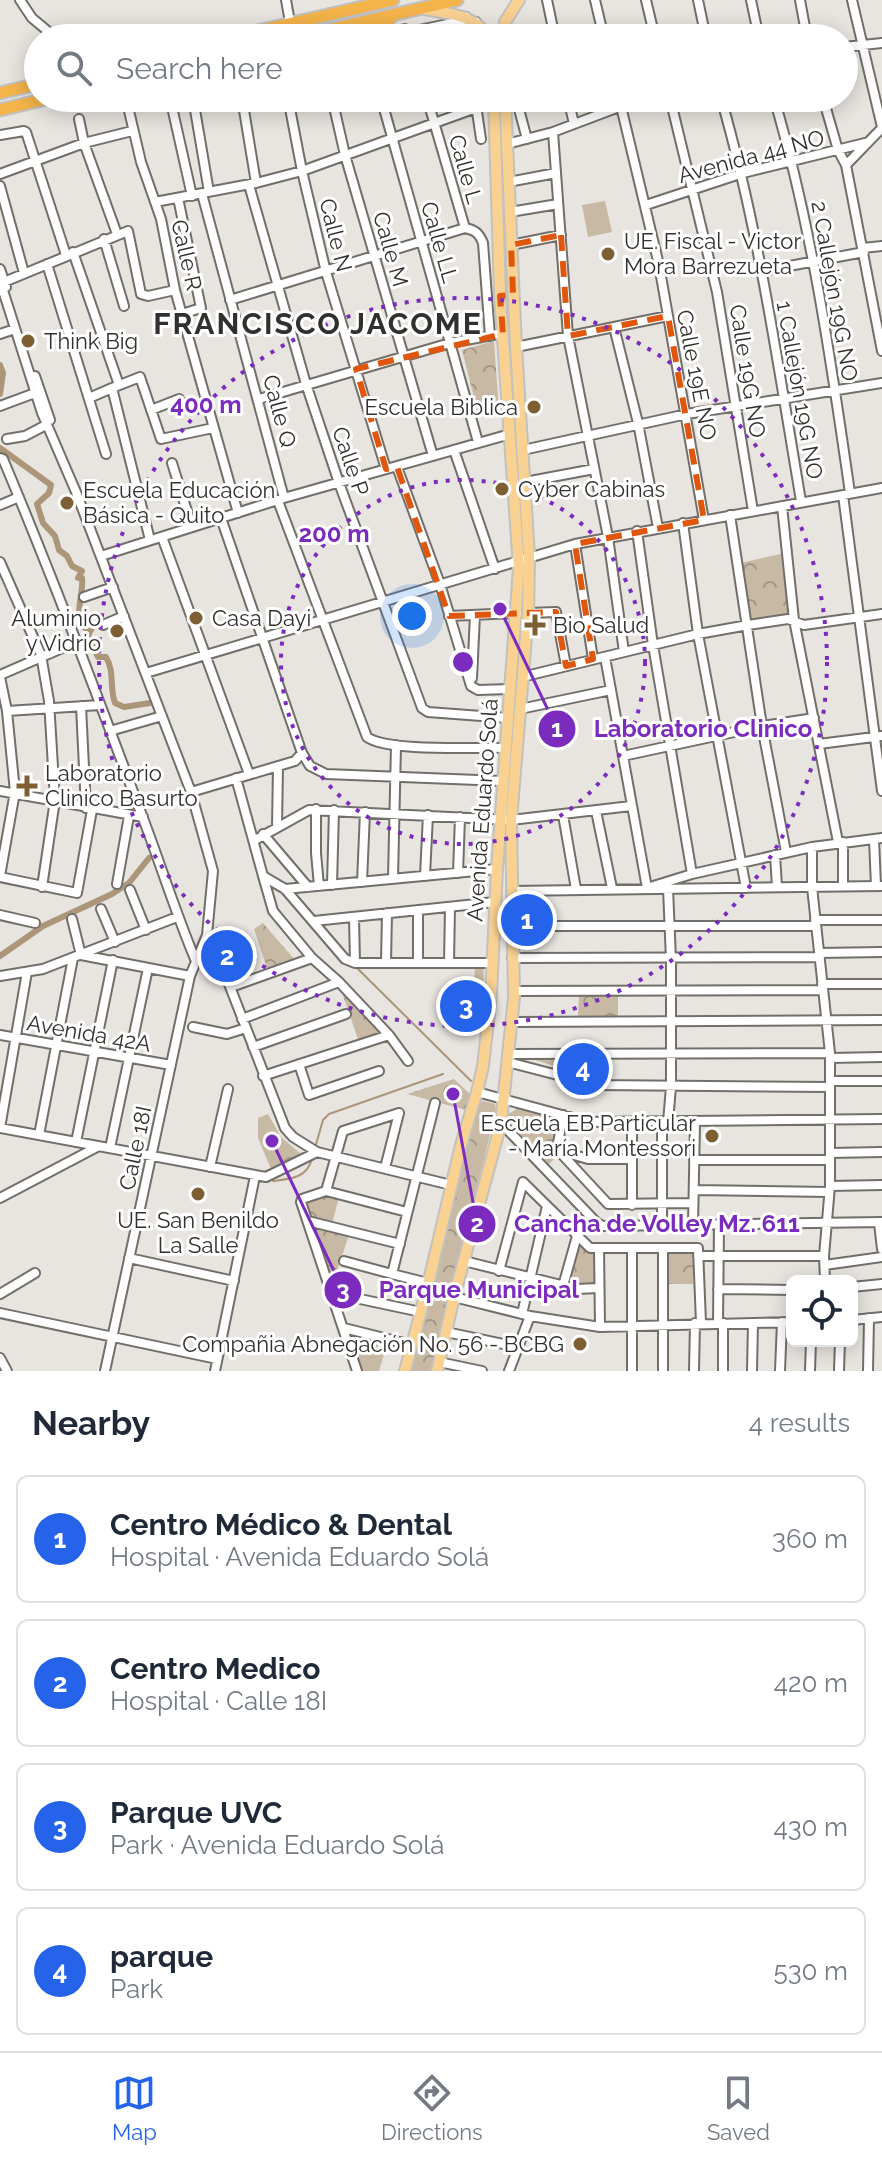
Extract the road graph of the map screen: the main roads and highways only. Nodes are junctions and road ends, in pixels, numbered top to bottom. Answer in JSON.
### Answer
{"nodes":[{"id":1,"x":393,"y":0,"type":"edge"},
{"id":2,"x":457,"y":0,"type":"edge"},
{"id":3,"x":519,"y":0,"type":"edge"},
{"id":4,"x":347,"y":5,"type":"edge"},
{"id":5,"x":422,"y":8,"type":"junction"},
{"id":6,"x":395,"y":15,"type":"junction"},
{"id":7,"x":282,"y":24,"type":"edge"},
{"id":8,"x":355,"y":24,"type":"edge"},
{"id":9,"x":384,"y":24,"type":"edge"},
{"id":10,"x":476,"y":24,"type":"edge"},
{"id":11,"x":505,"y":24,"type":"edge"},
{"id":12,"x":24,"y":87,"type":"edge"},
{"id":13,"x":0,"y":93,"type":"edge"},
{"id":14,"x":24,"y":104,"type":"edge"},
{"id":15,"x":0,"y":110,"type":"edge"},
{"id":16,"x":494,"y":112,"type":"edge"},
{"id":17,"x":506,"y":112,"type":"edge"},
{"id":18,"x":513,"y":295,"type":"junction"},
{"id":19,"x":500,"y":296,"type":"junction"},
{"id":20,"x":524,"y":559,"type":"junction"},
{"id":21,"x":522,"y":613,"type":"junction"},
{"id":22,"x":506,"y":819,"type":"junction"},
{"id":23,"x":438,"y":1366,"type":"edge"},
{"id":24,"x":405,"y":1371,"type":"edge"}],
"edges":[{"from":1,"to":4,"type":"highway"},
{"from":2,"to":5,"type":"highway"},
{"from":3,"to":11,"type":"main road"},
{"from":4,"to":7,"type":"highway"},
{"from":5,"to":6,"type":"highway"},
{"from":5,"to":10,"type":"main road"},
{"from":6,"to":8,"type":"highway"},
{"from":6,"to":9,"type":"highway"},
{"from":12,"to":13,"type":"highway"},
{"from":14,"to":15,"type":"highway"},
{"from":16,"to":19,"type":"main road","name":"Avenida Eduardo Solá"},
{"from":17,"to":18,"type":"main road","name":"Avenida Eduardo Solá"},
{"from":18,"to":19,"type":"main road"},
{"from":18,"to":20,"type":"main road","name":"Avenida Eduardo Solá"},
{"from":19,"to":20,"type":"main road","name":"Avenida Eduardo Solá"},
{"from":20,"to":21,"type":"main road","name":"Avenida Eduardo Solá"},
{"from":21,"to":22,"type":"main road","name":"Avenida Eduardo Solá"},
{"from":21,"to":22,"type":"main road","name":"Avenida Eduardo Solá"},
{"from":22,"to":23,"type":"main road","name":"Avenida Eduardo Solá"},
{"from":22,"to":24,"type":"main road","name":"Avenida Eduardo Solá"}]}
